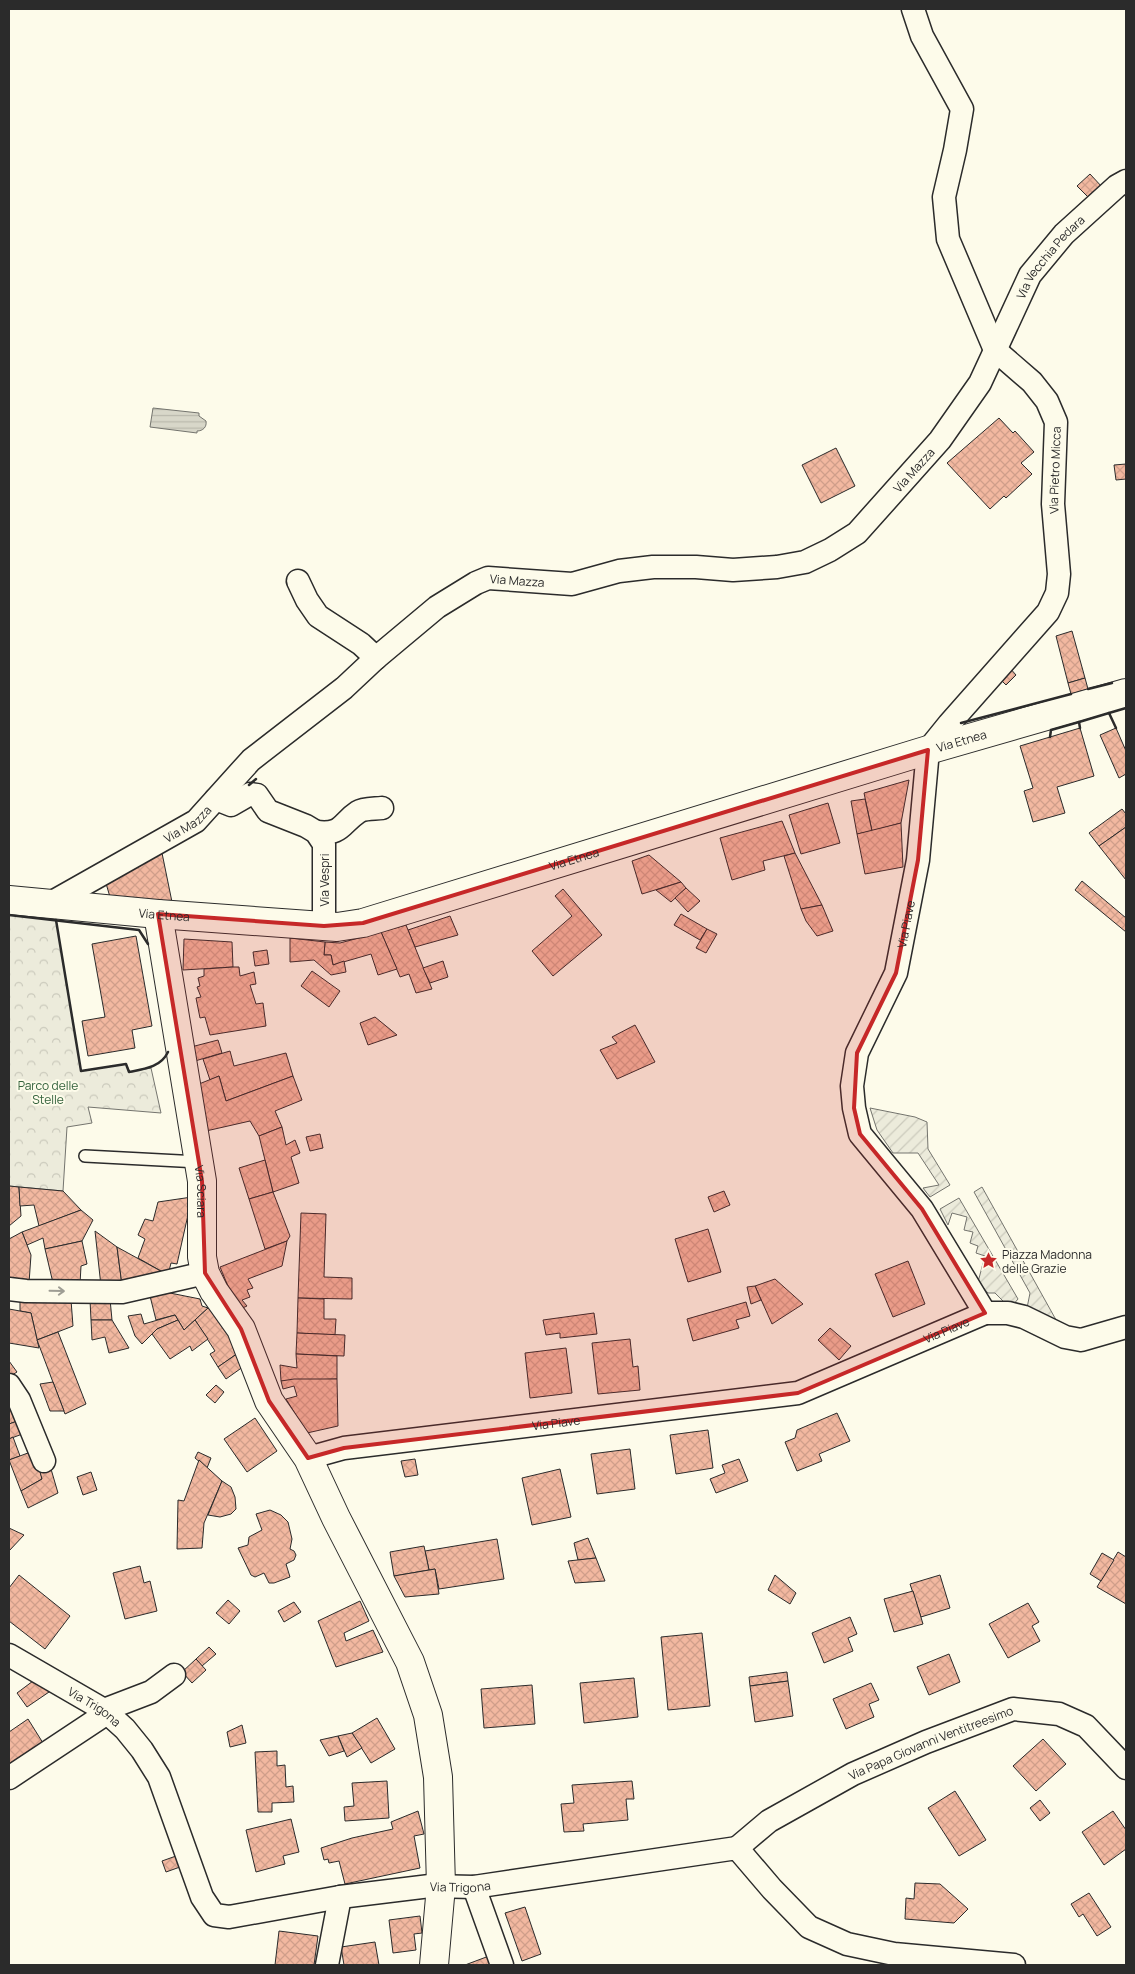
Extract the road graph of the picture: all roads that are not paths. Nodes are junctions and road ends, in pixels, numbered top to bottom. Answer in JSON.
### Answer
{"nodes":[{"id":1,"x":913,"y":9,"type":"edge"},
{"id":2,"x":1126,"y":181,"type":"edge"},
{"id":3,"x":994,"y":350,"type":"junction"},
{"id":4,"x":298,"y":581,"type":"dead end"},
{"id":5,"x":376,"y":658,"type":"junction"},
{"id":6,"x":1126,"y":693,"type":"edge"},
{"id":7,"x":928,"y":750,"type":"junction"},
{"id":8,"x":216,"y":799,"type":"junction"},
{"id":9,"x":382,"y":808,"type":"dead end"},
{"id":10,"x":316,"y":832,"type":"junction"},
{"id":11,"x":9,"y":900,"type":"edge"},
{"id":12,"x":49,"y":904,"type":"junction"},
{"id":13,"x":158,"y":914,"type":"junction"},
{"id":14,"x":324,"y":926,"type":"junction"},
{"id":15,"x":85,"y":1156,"type":"dead end"},
{"id":16,"x":199,"y":1162,"type":"junction"},
{"id":17,"x":205,"y":1273,"type":"junction"},
{"id":18,"x":9,"y":1289,"type":"edge"},
{"id":19,"x":985,"y":1313,"type":"junction"},
{"id":20,"x":1126,"y":1327,"type":"edge"},
{"id":21,"x":9,"y":1385,"type":"edge"},
{"id":22,"x":308,"y":1458,"type":"junction"},
{"id":23,"x":44,"y":1462,"type":"dead end"},
{"id":24,"x":9,"y":1654,"type":"edge"},
{"id":25,"x":174,"y":1675,"type":"dead end"},
{"id":26,"x":106,"y":1711,"type":"junction"},
{"id":27,"x":1126,"y":1768,"type":"edge"},
{"id":28,"x":9,"y":1778,"type":"edge"},
{"id":29,"x":736,"y":1848,"type":"junction"},
{"id":30,"x":442,"y":1886,"type":"junction"},
{"id":31,"x":474,"y":1887,"type":"junction"},
{"id":32,"x":340,"y":1897,"type":"junction"},
{"id":33,"x":328,"y":1965,"type":"edge"},
{"id":34,"x":434,"y":1965,"type":"edge"},
{"id":35,"x":502,"y":1965,"type":"edge"},
{"id":36,"x":1014,"y":1965,"type":"edge"}],
"edges":[{"from":1,"to":3,"type":"street","name":"Via Pietro Micca"},
{"from":2,"to":3,"type":"street","name":"Via Vecchia Pedara"},
{"from":3,"to":5,"type":"street","name":"Via Mazza"},
{"from":3,"to":7,"type":"street","name":"Via Pietro Micca"},
{"from":4,"to":5,"type":"street"},
{"from":5,"to":8,"type":"street","name":"Via Mazza"},
{"from":6,"to":7,"type":"main road","name":"Via Etnea"},
{"from":7,"to":14,"type":"main road","name":"Via Etnea"},
{"from":7,"to":19,"type":"street","name":"Via Piave"},
{"from":8,"to":10,"type":"street"},
{"from":8,"to":12,"type":"street","name":"Via Mazza"},
{"from":9,"to":10,"type":"street"},
{"from":10,"to":14,"type":"street","name":"Via Vespri"},
{"from":11,"to":12,"type":"main road","name":"Via Etnea"},
{"from":12,"to":13,"type":"main road","name":"Via Etnea"},
{"from":13,"to":14,"type":"main road","name":"Via Etnea"},
{"from":13,"to":16,"type":"main road","name":"Via Sciara"},
{"from":15,"to":16,"type":"lane"},
{"from":16,"to":17,"type":"main road","name":"Via Sciara"},
{"from":18,"to":17,"type":"street","one_way":true},
{"from":17,"to":22,"type":"main road"},
{"from":19,"to":20,"type":"street"},
{"from":19,"to":22,"type":"street","name":"Via Piave"},
{"from":21,"to":23,"type":"street"},
{"from":22,"to":30,"type":"main road"},
{"from":24,"to":26,"type":"street","name":"Via Trigona"},
{"from":25,"to":26,"type":"street"},
{"from":26,"to":28,"type":"street"},
{"from":26,"to":32,"type":"street","name":"Via Trigona"},
{"from":27,"to":29,"type":"street","name":"Via Papa Giovanni Ventitreesimo"},
{"from":29,"to":31,"type":"street","name":"Via Trigona"},
{"from":29,"to":36,"type":"street"},
{"from":30,"to":31,"type":"street","name":"Via Trigona"},
{"from":30,"to":32,"type":"street","name":"Via Trigona"},
{"from":30,"to":34,"type":"main road"},
{"from":31,"to":35,"type":"street"},
{"from":32,"to":33,"type":"street"}]}
